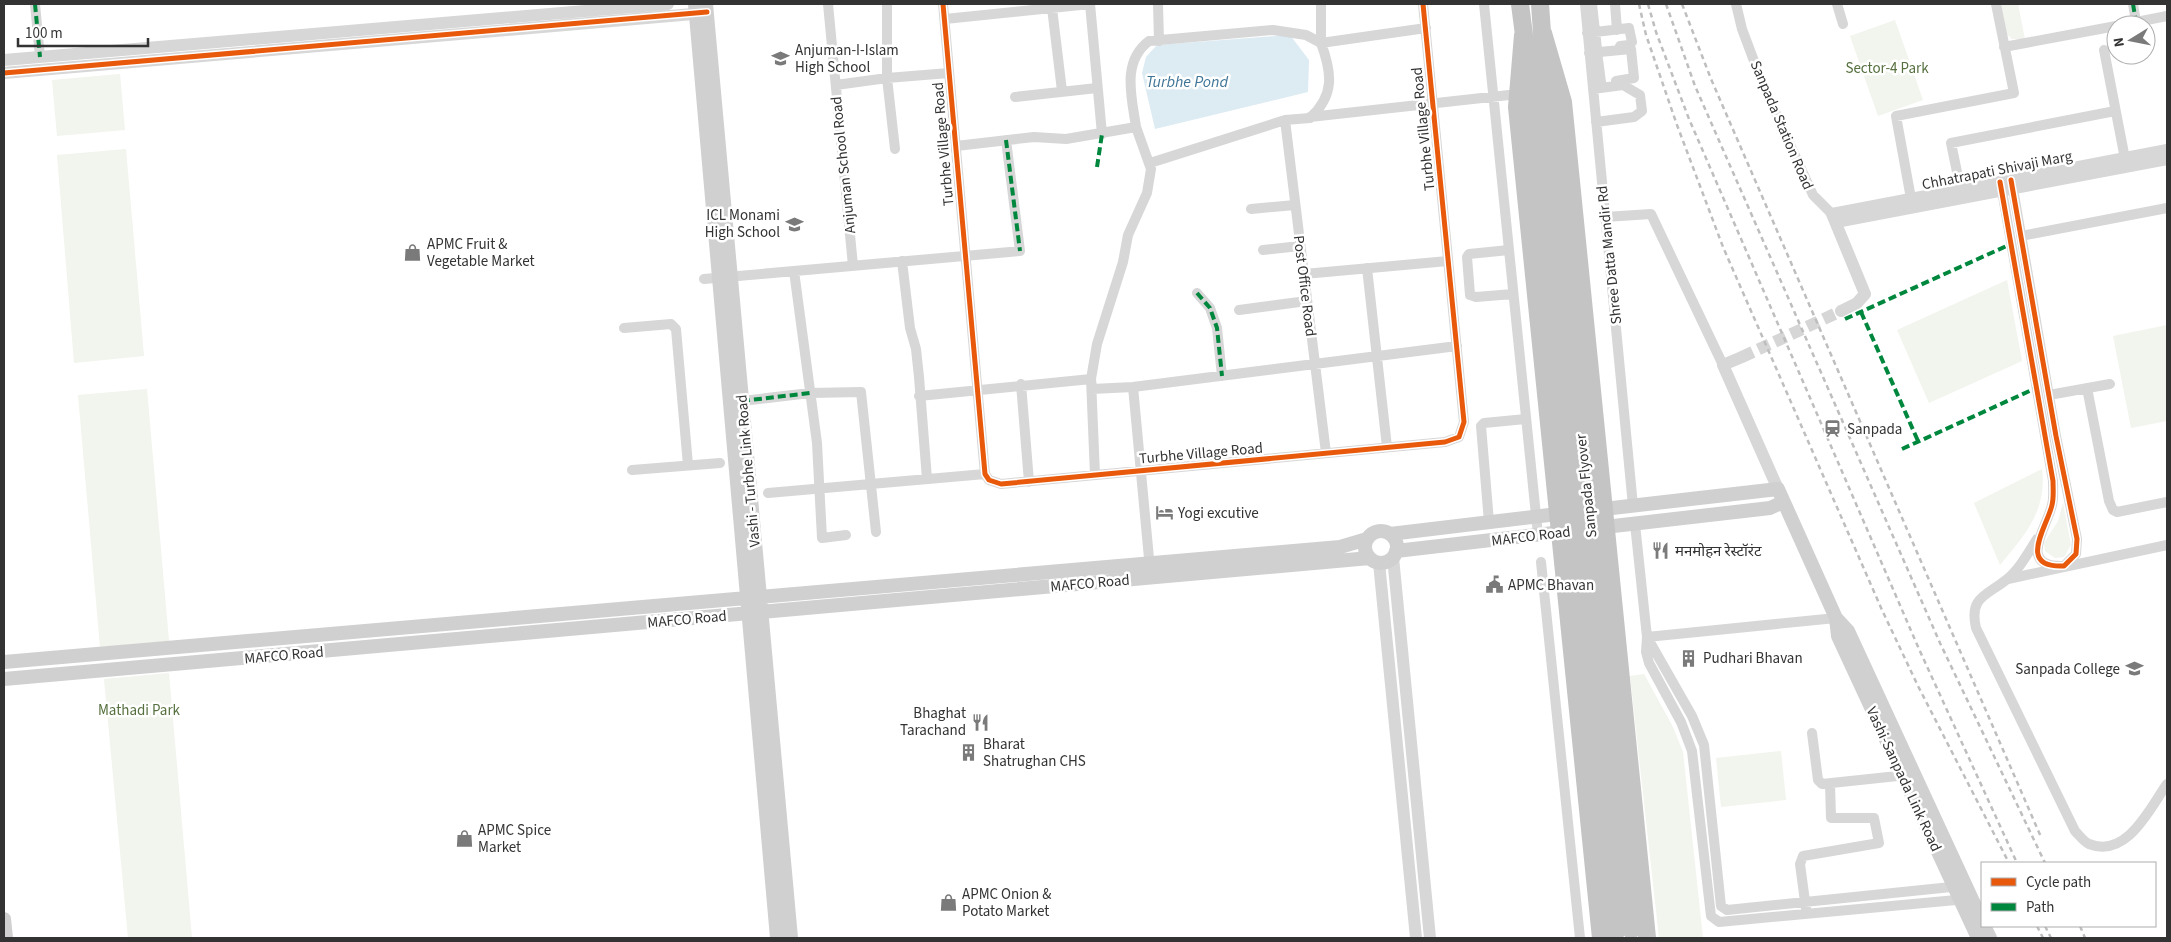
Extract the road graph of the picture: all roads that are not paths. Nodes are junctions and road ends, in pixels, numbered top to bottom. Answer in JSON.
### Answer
{"nodes":[{"id":1,"x":36,"y":4,"type":"edge"},
{"id":2,"x":668,"y":4,"type":"edge"},
{"id":3,"x":828,"y":4,"type":"edge"},
{"id":4,"x":887,"y":4,"type":"edge"},
{"id":5,"x":944,"y":4,"type":"edge"},
{"id":6,"x":1090,"y":4,"type":"edge"},
{"id":7,"x":1158,"y":4,"type":"edge"},
{"id":8,"x":1321,"y":4,"type":"edge"},
{"id":9,"x":1424,"y":4,"type":"edge"},
{"id":10,"x":1484,"y":4,"type":"edge"},
{"id":11,"x":1520,"y":4,"type":"edge"},
{"id":12,"x":1540,"y":4,"type":"edge"},
{"id":13,"x":1584,"y":4,"type":"edge"},
{"id":14,"x":1592,"y":4,"type":"edge"},
{"id":15,"x":1615,"y":4,"type":"edge"},
{"id":16,"x":1736,"y":4,"type":"edge"},
{"id":17,"x":1837,"y":4,"type":"edge"},
{"id":18,"x":1996,"y":4,"type":"edge"},
{"id":19,"x":1033,"y":7,"type":"edge"},
{"id":20,"x":701,"y":8,"type":"edge"},
{"id":21,"x":999,"y":8,"type":"edge"},
{"id":22,"x":1052,"y":8,"type":"junction"},
{"id":23,"x":945,"y":19,"type":"junction"},
{"id":24,"x":1843,"y":24,"type":"dead end"},
{"id":25,"x":1426,"y":28,"type":"junction"},
{"id":26,"x":2106,"y":28,"type":"edge"},
{"id":27,"x":1617,"y":30,"type":"junction"},
{"id":28,"x":1591,"y":32,"type":"junction"},
{"id":29,"x":1543,"y":33,"type":"junction"},
{"id":30,"x":1522,"y":35,"type":"junction"},
{"id":31,"x":1159,"y":41,"type":"junction"},
{"id":32,"x":1321,"y":43,"type":"junction"},
{"id":33,"x":2004,"y":47,"type":"junction"},
{"id":34,"x":2104,"y":50,"type":"dead end"},
{"id":35,"x":1593,"y":51,"type":"junction"},
{"id":36,"x":40,"y":57,"type":"junction"},
{"id":37,"x":4,"y":60,"type":"edge"},
{"id":38,"x":4,"y":73,"type":"edge"},
{"id":39,"x":950,"y":73,"type":"junction"},
{"id":40,"x":887,"y":78,"type":"junction"},
{"id":41,"x":836,"y":85,"type":"junction"},
{"id":42,"x":1595,"y":85,"type":"junction"},
{"id":43,"x":1097,"y":88,"type":"junction"},
{"id":44,"x":1062,"y":91,"type":"junction"},
{"id":45,"x":1518,"y":94,"type":"junction"},
{"id":46,"x":1015,"y":96,"type":"dead end"},
{"id":47,"x":1493,"y":96,"type":"junction"},
{"id":48,"x":1433,"y":103,"type":"junction"},
{"id":49,"x":1540,"y":105,"type":"junction"},
{"id":50,"x":2115,"y":111,"type":"junction"},
{"id":51,"x":1310,"y":118,"type":"junction"},
{"id":52,"x":1285,"y":120,"type":"junction"},
{"id":53,"x":1596,"y":122,"type":"junction"},
{"id":54,"x":1136,"y":127,"type":"junction"},
{"id":55,"x":1102,"y":134,"type":"junction"},
{"id":56,"x":1006,"y":140,"type":"junction"},
{"id":57,"x":956,"y":146,"type":"junction"},
{"id":58,"x":895,"y":149,"type":"dead end"},
{"id":59,"x":2167,"y":150,"type":"edge"},
{"id":60,"x":2167,"y":159,"type":"edge"},
{"id":61,"x":1150,"y":163,"type":"junction"},
{"id":62,"x":2125,"y":163,"type":"junction"},
{"id":63,"x":2006,"y":185,"type":"junction"},
{"id":64,"x":1961,"y":194,"type":"junction"},
{"id":65,"x":1912,"y":203,"type":"junction"},
{"id":66,"x":1295,"y":204,"type":"junction"},
{"id":67,"x":2167,"y":208,"type":"edge"},
{"id":68,"x":1251,"y":209,"type":"dead end"},
{"id":69,"x":1605,"y":217,"type":"junction"},
{"id":70,"x":1834,"y":218,"type":"junction"},
{"id":71,"x":2021,"y":236,"type":"junction"},
{"id":72,"x":1300,"y":246,"type":"junction"},
{"id":73,"x":1263,"y":250,"type":"dead end"},
{"id":74,"x":1509,"y":250,"type":"junction"},
{"id":75,"x":966,"y":256,"type":"junction"},
{"id":76,"x":1448,"y":261,"type":"junction"},
{"id":77,"x":902,"y":262,"type":"junction"},
{"id":78,"x":853,"y":266,"type":"junction"},
{"id":79,"x":1367,"y":268,"type":"junction"},
{"id":80,"x":794,"y":271,"type":"junction"},
{"id":81,"x":1304,"y":274,"type":"junction"},
{"id":82,"x":725,"y":277,"type":"junction"},
{"id":83,"x":704,"y":279,"type":"dead end"},
{"id":84,"x":1197,"y":293,"type":"dead end"},
{"id":85,"x":1513,"y":294,"type":"junction"},
{"id":86,"x":1307,"y":300,"type":"junction"},
{"id":87,"x":1239,"y":310,"type":"dead end"},
{"id":88,"x":1841,"y":310,"type":"tunnel mouth"},
{"id":89,"x":624,"y":328,"type":"dead end"},
{"id":90,"x":1457,"y":346,"type":"junction"},
{"id":91,"x":1378,"y":355,"type":"junction"},
{"id":92,"x":1742,"y":356,"type":"tunnel mouth"},
{"id":93,"x":1314,"y":363,"type":"junction"},
{"id":94,"x":1723,"y":365,"type":"junction"},
{"id":95,"x":1222,"y":376,"type":"junction"},
{"id":96,"x":1091,"y":379,"type":"junction"},
{"id":97,"x":1021,"y":384,"type":"junction"},
{"id":98,"x":2110,"y":384,"type":"dead end"},
{"id":99,"x":1133,"y":386,"type":"junction"},
{"id":100,"x":2087,"y":388,"type":"junction"},
{"id":101,"x":978,"y":389,"type":"junction"},
{"id":102,"x":810,"y":393,"type":"junction"},
{"id":103,"x":2049,"y":395,"type":"junction"},
{"id":104,"x":919,"y":396,"type":"junction"},
{"id":105,"x":742,"y":401,"type":"junction"},
{"id":106,"x":1526,"y":419,"type":"junction"},
{"id":107,"x":1387,"y":448,"type":"junction"},
{"id":108,"x":1326,"y":453,"type":"junction"},
{"id":109,"x":720,"y":463,"type":"dead end"},
{"id":110,"x":688,"y":465,"type":"junction"},
{"id":111,"x":632,"y":470,"type":"dead end"},
{"id":112,"x":1141,"y":471,"type":"junction"},
{"id":113,"x":985,"y":474,"type":"junction"},
{"id":114,"x":1095,"y":475,"type":"junction"},
{"id":115,"x":927,"y":479,"type":"junction"},
{"id":116,"x":1030,"y":482,"type":"junction"},
{"id":117,"x":870,"y":484,"type":"junction"},
{"id":118,"x":820,"y":488,"type":"junction"},
{"id":119,"x":1778,"y":489,"type":"junction"},
{"id":120,"x":768,"y":493,"type":"dead end"},
{"id":121,"x":2070,"y":500,"type":"junction"},
{"id":122,"x":1783,"y":502,"type":"junction"},
{"id":123,"x":2167,"y":502,"type":"edge"},
{"id":124,"x":2052,"y":503,"type":"junction"},
{"id":125,"x":1633,"y":506,"type":"junction"},
{"id":126,"x":1604,"y":509,"type":"junction"},
{"id":127,"x":1558,"y":514,"type":"junction"},
{"id":128,"x":1536,"y":517,"type":"junction"},
{"id":129,"x":1489,"y":522,"type":"junction"},
{"id":130,"x":1635,"y":524,"type":"junction"},
{"id":131,"x":1606,"y":527,"type":"junction"},
{"id":132,"x":876,"y":532,"type":"dead end"},
{"id":133,"x":1560,"y":532,"type":"junction"},
{"id":134,"x":1390,"y":534,"type":"junction"},
{"id":135,"x":846,"y":535,"type":"dead end"},
{"id":136,"x":1538,"y":535,"type":"junction"},
{"id":137,"x":1367,"y":539,"type":"junction"},
{"id":138,"x":2037,"y":539,"type":"junction"},
{"id":139,"x":2167,"y":545,"type":"edge"},
{"id":140,"x":2078,"y":548,"type":"junction"},
{"id":141,"x":1394,"y":554,"type":"junction"},
{"id":142,"x":2097,"y":559,"type":"junction"},
{"id":143,"x":1375,"y":560,"type":"junction"},
{"id":144,"x":1541,"y":562,"type":"dead end"},
{"id":145,"x":1156,"y":563,"type":"junction"},
{"id":146,"x":2064,"y":566,"type":"junction"},
{"id":147,"x":1004,"y":576,"type":"junction"},
{"id":148,"x":1158,"y":577,"type":"junction"},
{"id":149,"x":2007,"y":580,"type":"junction"},
{"id":150,"x":1006,"y":590,"type":"junction"},
{"id":151,"x":754,"y":597,"type":"junction"},
{"id":152,"x":1614,"y":600,"type":"junction"},
{"id":153,"x":1567,"y":605,"type":"junction"},
{"id":154,"x":755,"y":613,"type":"junction"},
{"id":155,"x":1836,"y":618,"type":"junction"},
{"id":156,"x":1647,"y":637,"type":"junction"},
{"id":157,"x":4,"y":662,"type":"edge"},
{"id":158,"x":4,"y":680,"type":"edge"},
{"id":159,"x":1812,"y":733,"type":"dead end"},
{"id":160,"x":1908,"y":774,"type":"junction"},
{"id":161,"x":1830,"y":784,"type":"junction"},
{"id":162,"x":2167,"y":784,"type":"edge"},
{"id":163,"x":773,"y":814,"type":"junction"},
{"id":164,"x":1963,"y":892,"type":"junction"},
{"id":165,"x":1806,"y":904,"type":"junction"},
{"id":166,"x":1807,"y":915,"type":"junction"},
{"id":167,"x":4,"y":919,"type":"edge"},
{"id":168,"x":1981,"y":919,"type":"edge"},
{"id":169,"x":1620,"y":935,"type":"edge"},
{"id":170,"x":6,"y":938,"type":"edge"},
{"id":171,"x":777,"y":938,"type":"edge"},
{"id":172,"x":791,"y":938,"type":"edge"},
{"id":173,"x":1416,"y":938,"type":"edge"},
{"id":174,"x":1430,"y":938,"type":"edge"},
{"id":175,"x":1580,"y":938,"type":"edge"},
{"id":176,"x":1647,"y":938,"type":"edge"},
{"id":177,"x":1978,"y":938,"type":"edge"}],
"edges":[{"from":1,"to":36,"type":"street"},
{"from":2,"to":36,"type":"street"},
{"from":3,"to":41,"type":"street","name":"Anjuman School Road"},
{"from":4,"to":40,"type":"street"},
{"from":5,"to":23,"type":"street","name":"Turbhe Village Road"},
{"from":6,"to":22,"type":"street"},
{"from":6,"to":43,"type":"street"},
{"from":7,"to":31,"type":"street"},
{"from":8,"to":32,"type":"street"},
{"from":9,"to":25,"type":"street","name":"Turbhe Village Road"},
{"from":10,"to":47,"type":"street"},
{"from":11,"to":30,"type":"highway"},
{"from":12,"to":29,"type":"highway"},
{"from":13,"to":28,"type":"street","name":"Shree Datta Mandir Rd"},
{"from":14,"to":28,"type":"street"},
{"from":15,"to":27,"type":"street"},
{"from":16,"to":70,"type":"street","name":"Sanpada Station Road"},
{"from":17,"to":24,"type":"street"},
{"from":18,"to":33,"type":"street"},
{"from":19,"to":21,"type":"street"},
{"from":19,"to":22,"type":"street"},
{"from":20,"to":38,"type":"street"},
{"from":20,"to":82,"type":"main road","name":"Vashi - Turbhe Link Road"},
{"from":21,"to":23,"type":"street"},
{"from":22,"to":44,"type":"street"},
{"from":23,"to":39,"type":"street","name":"Turbhe Village Road"},
{"from":25,"to":32,"type":"street"},
{"from":25,"to":48,"type":"street","name":"Turbhe Village Road"},
{"from":26,"to":33,"type":"street"},
{"from":27,"to":28,"type":"street"},
{"from":27,"to":35,"type":"street"},
{"from":28,"to":35,"type":"street","name":"Shree Datta Mandir Rd"},
{"from":29,"to":49,"type":"highway","name":"Sanpada Flyover"},
{"from":29,"to":126,"type":"highway"},
{"from":30,"to":45,"type":"highway"},
{"from":30,"to":49,"type":"highway","name":"Sanpada Flyover"},
{"from":31,"to":32,"type":"street"},
{"from":31,"to":54,"type":"street"},
{"from":32,"to":51,"type":"street"},
{"from":33,"to":65,"type":"street"},
{"from":34,"to":50,"type":"street"},
{"from":35,"to":42,"type":"street","name":"Shree Datta Mandir Rd"},
{"from":35,"to":42,"type":"street"},
{"from":36,"to":37,"type":"street"},
{"from":39,"to":40,"type":"street"},
{"from":39,"to":57,"type":"street","name":"Turbhe Village Road"},
{"from":40,"to":41,"type":"street"},
{"from":40,"to":58,"type":"street"},
{"from":41,"to":78,"type":"street","name":"Anjuman School Road"},
{"from":42,"to":53,"type":"street","name":"Shree Datta Mandir Rd"},
{"from":42,"to":53,"type":"street"},
{"from":43,"to":44,"type":"street"},
{"from":43,"to":55,"type":"street"},
{"from":44,"to":46,"type":"street"},
{"from":45,"to":47,"type":"street"},
{"from":45,"to":127,"type":"highway"},
{"from":47,"to":48,"type":"street"},
{"from":47,"to":74,"type":"street"},
{"from":48,"to":51,"type":"street"},
{"from":48,"to":76,"type":"street","name":"Turbhe Village Road"},
{"from":49,"to":169,"type":"highway","name":"Sanpada Flyover","bridge":true},
{"from":50,"to":62,"type":"street"},
{"from":50,"to":64,"type":"street"},
{"from":51,"to":52,"type":"street"},
{"from":52,"to":61,"type":"street"},
{"from":52,"to":66,"type":"street","name":"Post Office Road"},
{"from":53,"to":69,"type":"street","name":"Shree Datta Mandir Rd"},
{"from":54,"to":55,"type":"street"},
{"from":54,"to":61,"type":"street"},
{"from":55,"to":56,"type":"street"},
{"from":56,"to":57,"type":"street"},
{"from":56,"to":75,"type":"street"},
{"from":57,"to":75,"type":"street","name":"Turbhe Village Road"},
{"from":59,"to":62,"type":"street","name":"Chhatrapati Shivaji Marg"},
{"from":60,"to":62,"type":"street","name":"Chhatrapati Shivaji Marg"},
{"from":61,"to":96,"type":"street"},
{"from":62,"to":63,"type":"street","name":"Chhatrapati Shivaji Marg"},
{"from":63,"to":64,"type":"street","name":"Chhatrapati Shivaji Marg"},
{"from":63,"to":71,"type":"street"},
{"from":63,"to":124,"type":"street"},
{"from":64,"to":65,"type":"street","name":"Chhatrapati Shivaji Marg"},
{"from":65,"to":70,"type":"street","name":"Chhatrapati Shivaji Marg"},
{"from":66,"to":68,"type":"street"},
{"from":66,"to":72,"type":"street","name":"Post Office Road"},
{"from":67,"to":71,"type":"street"},
{"from":69,"to":94,"type":"street"},
{"from":69,"to":125,"type":"street","name":"Shree Datta Mandir Rd"},
{"from":70,"to":88,"type":"street","name":"Sanpada Station Road"},
{"from":71,"to":103,"type":"street"},
{"from":72,"to":73,"type":"street"},
{"from":72,"to":81,"type":"street","name":"Post Office Road"},
{"from":74,"to":85,"type":"street"},
{"from":74,"to":85,"type":"street"},
{"from":75,"to":77,"type":"street"},
{"from":75,"to":101,"type":"street","name":"Turbhe Village Road"},
{"from":76,"to":79,"type":"street"},
{"from":76,"to":90,"type":"street","name":"Turbhe Village Road"},
{"from":77,"to":78,"type":"street"},
{"from":77,"to":104,"type":"street"},
{"from":78,"to":80,"type":"street"},
{"from":79,"to":81,"type":"street"},
{"from":79,"to":91,"type":"street"},
{"from":80,"to":82,"type":"street"},
{"from":80,"to":102,"type":"street"},
{"from":81,"to":86,"type":"street","name":"Post Office Road"},
{"from":82,"to":83,"type":"street"},
{"from":82,"to":105,"type":"main road","name":"Vashi - Turbhe Link Road"},
{"from":82,"to":151,"type":"main road","name":"Vashi - Turbhe Link Road"},
{"from":84,"to":95,"type":"street"},
{"from":85,"to":106,"type":"street"},
{"from":86,"to":87,"type":"street"},
{"from":86,"to":93,"type":"street","name":"Post Office Road"},
{"from":89,"to":110,"type":"street"},
{"from":90,"to":91,"type":"street"},
{"from":90,"to":107,"type":"street","name":"Turbhe Village Road"},
{"from":91,"to":93,"type":"street"},
{"from":91,"to":107,"type":"street"},
{"from":92,"to":94,"type":"street"},
{"from":93,"to":95,"type":"street"},
{"from":93,"to":108,"type":"street","name":"Post Office Road"},
{"from":94,"to":119,"type":"street","name":"Vashi-Sanpada Link Road"},
{"from":95,"to":99,"type":"street"},
{"from":96,"to":97,"type":"street"},
{"from":96,"to":99,"type":"street"},
{"from":96,"to":114,"type":"street"},
{"from":97,"to":101,"type":"street"},
{"from":97,"to":116,"type":"street"},
{"from":98,"to":100,"type":"street"},
{"from":99,"to":112,"type":"street"},
{"from":100,"to":103,"type":"street"},
{"from":100,"to":123,"type":"street"},
{"from":101,"to":104,"type":"street"},
{"from":101,"to":113,"type":"street","name":"Turbhe Village Road"},
{"from":102,"to":105,"type":"street"},
{"from":102,"to":117,"type":"street"},
{"from":102,"to":118,"type":"street"},
{"from":103,"to":121,"type":"street"},
{"from":104,"to":115,"type":"street"},
{"from":105,"to":151,"type":"main road","name":"Vashi - Turbhe Link Road"},
{"from":106,"to":128,"type":"street"},
{"from":106,"to":129,"type":"street"},
{"from":107,"to":108,"type":"street","name":"Turbhe Village Road"},
{"from":108,"to":112,"type":"street","name":"Turbhe Village Road"},
{"from":109,"to":110,"type":"street"},
{"from":110,"to":111,"type":"street"},
{"from":112,"to":114,"type":"street","name":"Turbhe Village Road"},
{"from":112,"to":145,"type":"street"},
{"from":113,"to":115,"type":"street"},
{"from":113,"to":116,"type":"street","name":"Turbhe Village Road"},
{"from":114,"to":116,"type":"street","name":"Turbhe Village Road"},
{"from":115,"to":117,"type":"street"},
{"from":117,"to":118,"type":"street"},
{"from":117,"to":132,"type":"street"},
{"from":118,"to":120,"type":"street"},
{"from":118,"to":135,"type":"street"},
{"from":119,"to":122,"type":"main road","name":"Vashi-Sanpada Link Road"},
{"from":119,"to":125,"type":"main road","name":"MAFCO Road"},
{"from":121,"to":124,"type":"street"},
{"from":121,"to":140,"type":"street"},
{"from":122,"to":130,"type":"main road","name":"MAFCO Road"},
{"from":122,"to":155,"type":"main road","name":"Vashi-Sanpada Link Road"},
{"from":124,"to":138,"type":"street"},
{"from":125,"to":126,"type":"main road","name":"MAFCO Road"},
{"from":126,"to":127,"type":"main road","name":"MAFCO Road"},
{"from":126,"to":131,"type":"highway"},
{"from":127,"to":128,"type":"main road","name":"MAFCO Road"},
{"from":127,"to":133,"type":"highway"},
{"from":128,"to":129,"type":"main road","name":"MAFCO Road"},
{"from":128,"to":136,"type":"street"},
{"from":129,"to":134,"type":"main road","name":"MAFCO Road"},
{"from":130,"to":131,"type":"main road","name":"MAFCO Road"},
{"from":130,"to":156,"type":"street"},
{"from":131,"to":133,"type":"main road","name":"MAFCO Road"},
{"from":131,"to":152,"type":"highway"},
{"from":133,"to":136,"type":"main road","name":"MAFCO Road"},
{"from":133,"to":153,"type":"highway"},
{"from":134,"to":137,"type":"main road"},
{"from":134,"to":141,"type":"main road"},
{"from":136,"to":141,"type":"main road","name":"MAFCO Road"},
{"from":137,"to":143,"type":"main road"},
{"from":137,"to":145,"type":"main road","name":"MAFCO Road"},
{"from":138,"to":146,"type":"street"},
{"from":138,"to":149,"type":"street"},
{"from":139,"to":142,"type":"street"},
{"from":140,"to":142,"type":"street"},
{"from":140,"to":146,"type":"street"},
{"from":141,"to":143,"type":"main road"},
{"from":141,"to":174,"type":"street"},
{"from":142,"to":146,"type":"street"},
{"from":143,"to":148,"type":"main road","name":"MAFCO Road"},
{"from":143,"to":173,"type":"street"},
{"from":144,"to":175,"type":"street"},
{"from":145,"to":147,"type":"main road","name":"MAFCO Road"},
{"from":145,"to":148,"type":"street"},
{"from":146,"to":149,"type":"street"},
{"from":147,"to":150,"type":"street"},
{"from":147,"to":151,"type":"main road","name":"MAFCO Road"},
{"from":148,"to":150,"type":"main road","name":"MAFCO Road"},
{"from":149,"to":162,"type":"street"},
{"from":150,"to":154,"type":"main road","name":"MAFCO Road"},
{"from":151,"to":154,"type":"main road","name":"Vashi - Turbhe Link Road"},
{"from":151,"to":157,"type":"main road","name":"MAFCO Road"},
{"from":152,"to":153,"type":"highway"},
{"from":152,"to":176,"type":"highway"},
{"from":153,"to":169,"type":"highway"},
{"from":154,"to":158,"type":"main road","name":"MAFCO Road"},
{"from":154,"to":163,"type":"main road","name":"Vashi - Turbhe Link Road"},
{"from":155,"to":156,"type":"street"},
{"from":155,"to":160,"type":"main road","name":"Vashi-Sanpada Link Road"},
{"from":156,"to":165,"type":"street"},
{"from":156,"to":166,"type":"street"},
{"from":159,"to":161,"type":"street"},
{"from":160,"to":161,"type":"street"},
{"from":160,"to":164,"type":"main road","name":"Vashi-Sanpada Link Road"},
{"from":161,"to":165,"type":"street"},
{"from":163,"to":171,"type":"main road","name":"Vashi - Turbhe Link Road"},
{"from":163,"to":172,"type":"main road","name":"Vashi - Turbhe Link Road"},
{"from":164,"to":165,"type":"street"},
{"from":164,"to":166,"type":"street"},
{"from":164,"to":168,"type":"main road","name":"Vashi-Sanpada Link Road"},
{"from":164,"to":177,"type":"main road","name":"Vashi-Sanpada Link Road"},
{"from":165,"to":166,"type":"street"},
{"from":167,"to":170,"type":"main road"}]}
